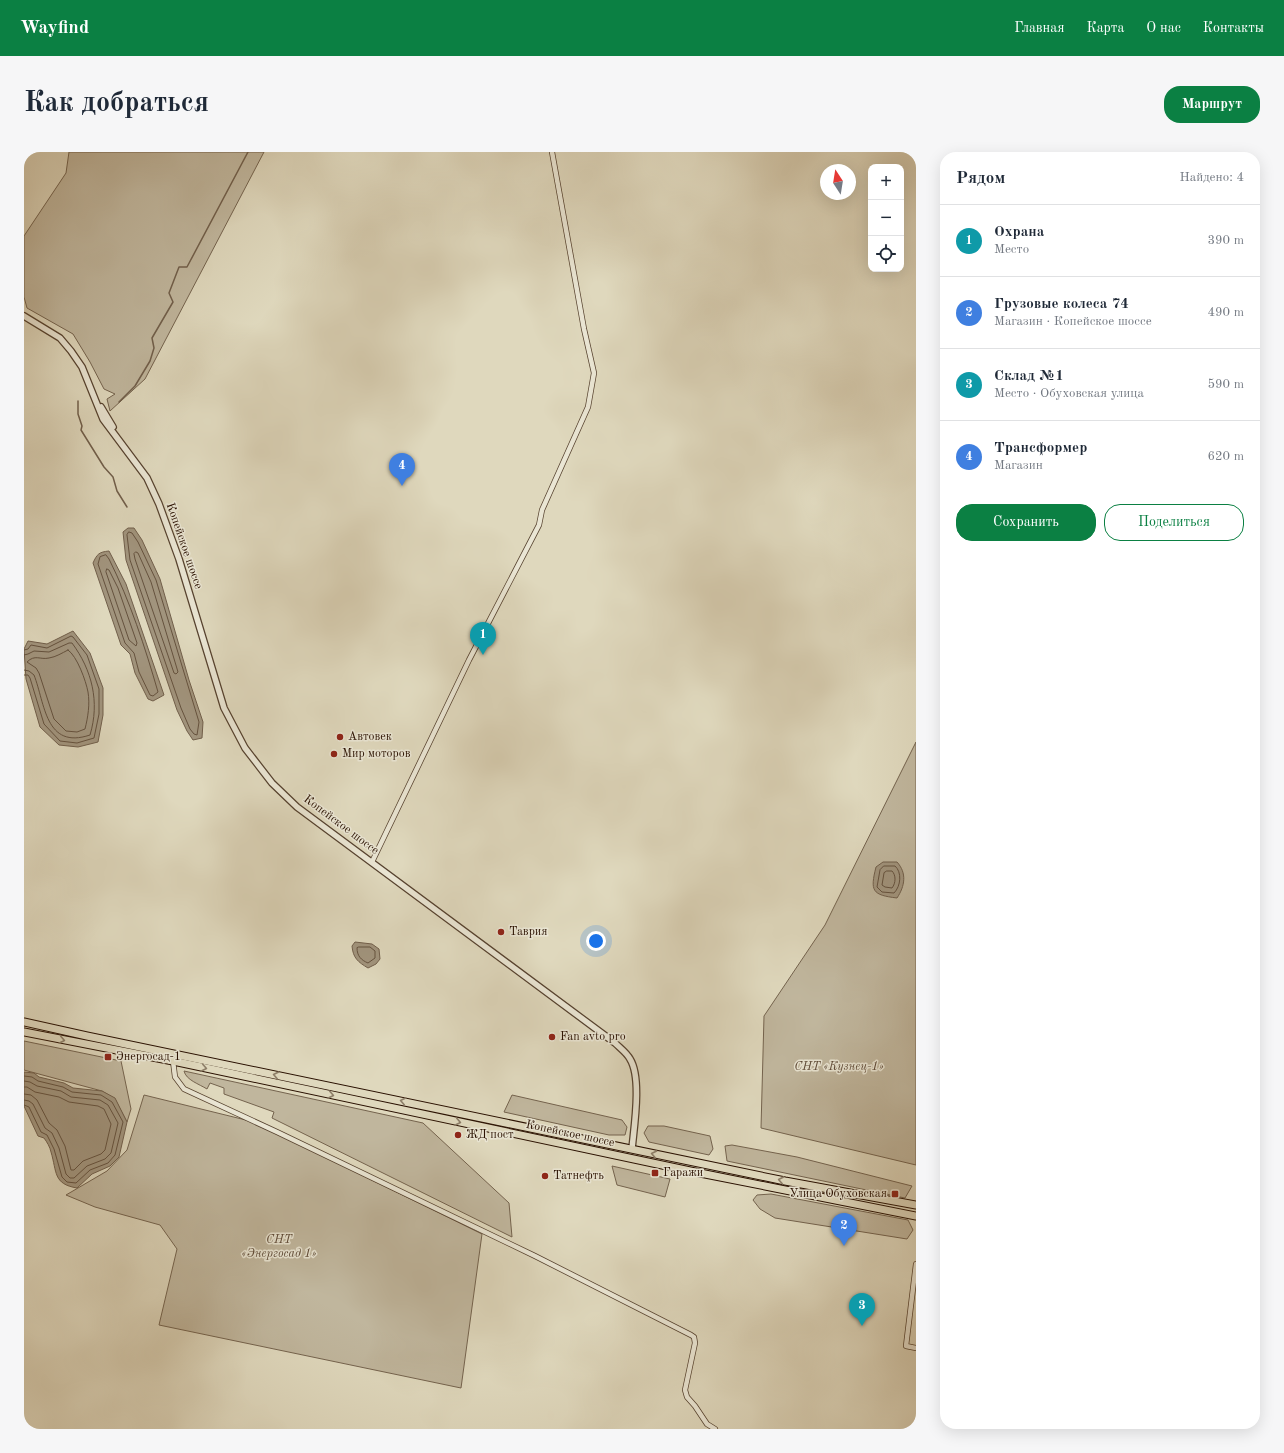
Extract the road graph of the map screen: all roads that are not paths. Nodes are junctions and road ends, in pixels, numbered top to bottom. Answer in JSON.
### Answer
{"nodes":[{"id":1,"x":552,"y":152,"type":"edge"},
{"id":2,"x":24,"y":316,"type":"edge"},
{"id":3,"x":372,"y":862,"type":"junction"},
{"id":4,"x":24,"y":1022,"type":"edge"},
{"id":5,"x":24,"y":1032,"type":"edge"},
{"id":6,"x":173,"y":1061,"type":"junction"},
{"id":7,"x":632,"y":1149,"type":"junction"},
{"id":8,"x":630,"y":1158,"type":"junction"},
{"id":9,"x":916,"y":1205,"type":"edge"},
{"id":10,"x":916,"y":1216,"type":"edge"},
{"id":11,"x":916,"y":1264,"type":"edge"},
{"id":12,"x":916,"y":1348,"type":"edge"},
{"id":13,"x":715,"y":1429,"type":"edge"}],
"edges":[{"from":1,"to":3,"type":"street"},
{"from":2,"to":3,"type":"street","name":"Копейское шоссе"},
{"from":3,"to":7,"type":"street","name":"Копейское шоссе"},
{"from":7,"to":4,"type":"main road","name":"Копейское шоссе","one_way":true},
{"from":5,"to":6,"type":"main road","name":"Копейское шоссе","one_way":true},
{"from":6,"to":8,"type":"main road","name":"Копейское шоссе","one_way":true},
{"from":6,"to":13,"type":"street"},
{"from":7,"to":8,"type":"main road"},
{"from":9,"to":7,"type":"main road","name":"Копейское шоссе","one_way":true},
{"from":8,"to":10,"type":"main road","name":"Копейское шоссе"},
{"from":11,"to":12,"type":"street"}]}
